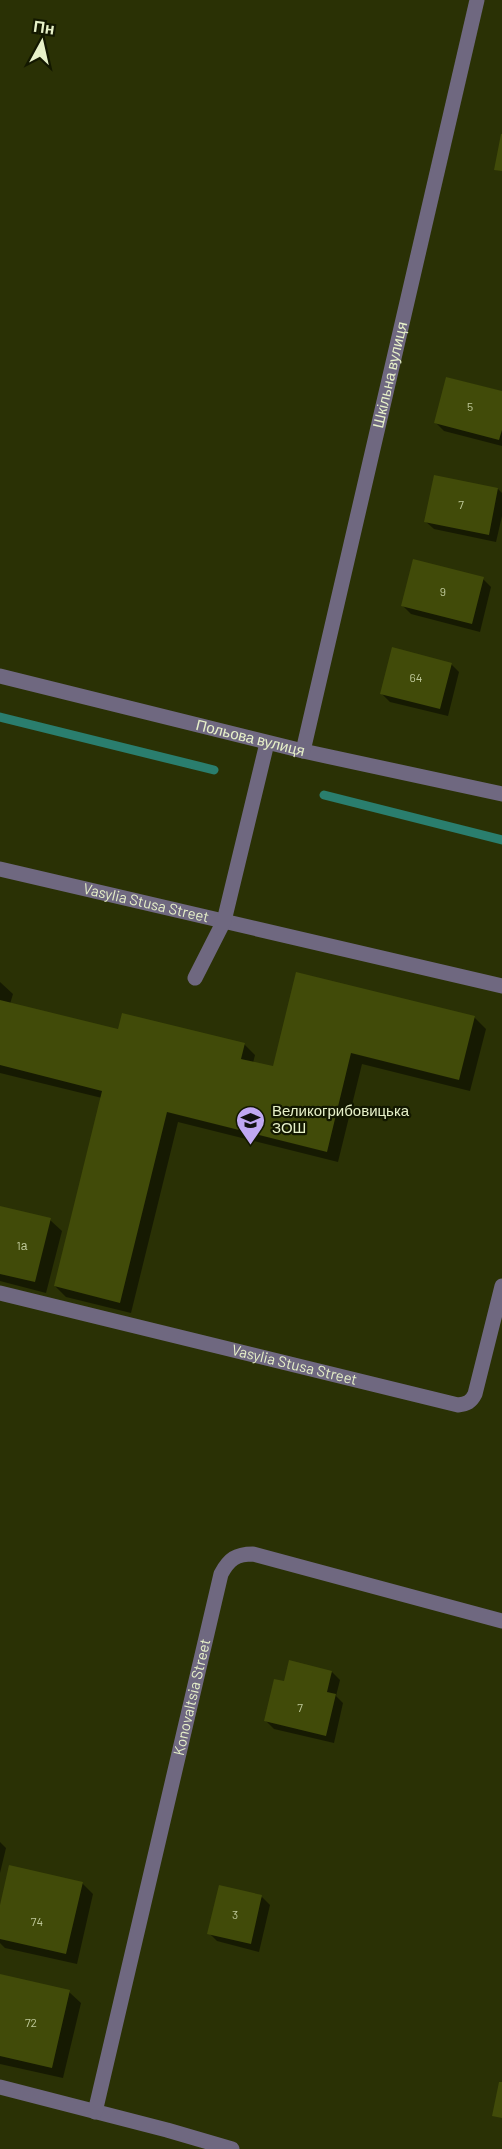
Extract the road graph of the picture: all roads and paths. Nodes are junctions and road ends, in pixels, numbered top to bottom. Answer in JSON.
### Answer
{"nodes":[{"id":1,"x":477,"y":0,"type":"edge"},
{"id":2,"x":0,"y":676,"type":"edge"},
{"id":3,"x":267,"y":742,"type":"junction"},
{"id":4,"x":303,"y":751,"type":"junction"},
{"id":5,"x":502,"y":794,"type":"edge"},
{"id":6,"x":0,"y":868,"type":"edge"},
{"id":7,"x":224,"y":921,"type":"junction"},
{"id":8,"x":195,"y":978,"type":"dead end"},
{"id":9,"x":502,"y":986,"type":"edge"},
{"id":10,"x":502,"y":1286,"type":"edge"},
{"id":11,"x":0,"y":1293,"type":"edge"},
{"id":12,"x":502,"y":1621,"type":"edge"},
{"id":13,"x":0,"y":2087,"type":"edge"},
{"id":14,"x":94,"y":2112,"type":"junction"},
{"id":15,"x":232,"y":2149,"type":"edge"}],
"edges":[{"from":1,"to":4,"type":"street","name":"Шкільна вулиця"},
{"from":2,"to":3,"type":"street","name":"Польова вулиця"},
{"from":3,"to":4,"type":"street","name":"Польова вулиця"},
{"from":3,"to":7,"type":"street"},
{"from":4,"to":5,"type":"street","name":"Польова вулиця"},
{"from":6,"to":7,"type":"street","name":"Vasylia Stusa Street"},
{"from":7,"to":8,"type":"street"},
{"from":7,"to":9,"type":"street","name":"Vasylia Stusa Street"},
{"from":10,"to":11,"type":"street","name":"Vasylia Stusa Street"},
{"from":12,"to":14,"type":"street","name":"Konovaltsia Street"},
{"from":13,"to":14,"type":"street"},
{"from":14,"to":15,"type":"street"}]}
